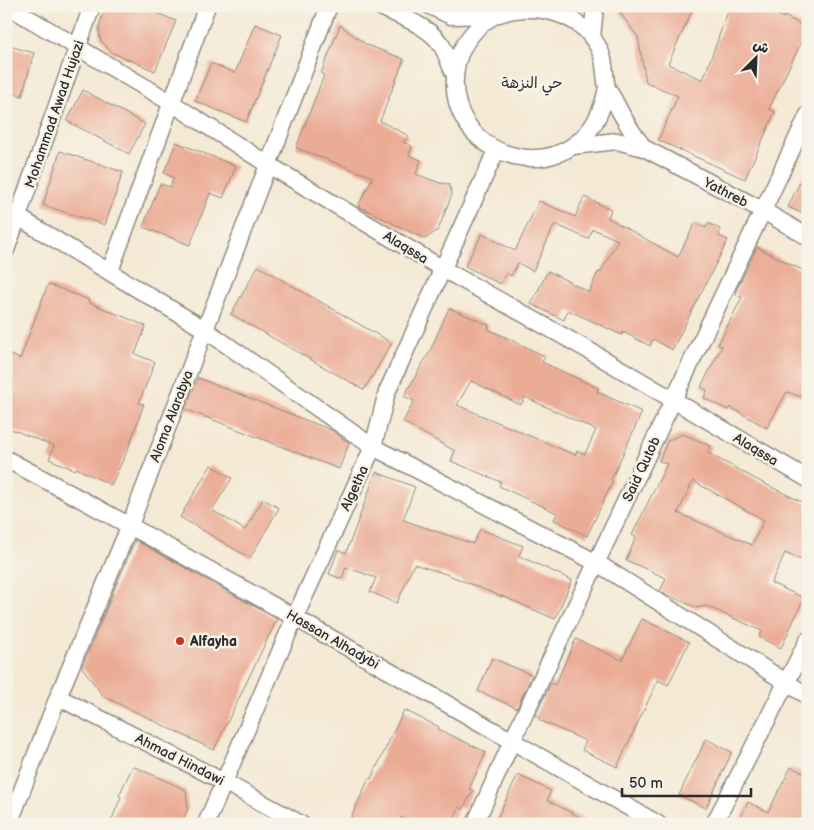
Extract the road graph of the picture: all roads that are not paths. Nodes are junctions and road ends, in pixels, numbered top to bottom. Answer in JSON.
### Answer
{"nodes":[{"id":1,"x":8,"y":6,"type":"edge"},
{"id":2,"x":92,"y":6,"type":"edge"},
{"id":3,"x":207,"y":6,"type":"edge"},
{"id":4,"x":329,"y":6,"type":"edge"},
{"id":5,"x":380,"y":6,"type":"edge"},
{"id":6,"x":430,"y":6,"type":"edge"},
{"id":7,"x":595,"y":6,"type":"edge"},
{"id":8,"x":542,"y":7,"type":"edge"},
{"id":9,"x":495,"y":15,"type":"junction"},
{"id":10,"x":592,"y":38,"type":"junction"},
{"id":11,"x":77,"y":47,"type":"junction"},
{"id":12,"x":454,"y":75,"type":"junction"},
{"id":13,"x":607,"y":87,"type":"junction"},
{"id":14,"x":170,"y":102,"type":"junction"},
{"id":15,"x":808,"y":115,"type":"edge"},
{"id":16,"x":573,"y":146,"type":"junction"},
{"id":17,"x":644,"y":148,"type":"junction"},
{"id":18,"x":496,"y":150,"type":"junction"},
{"id":19,"x":267,"y":164,"type":"junction"},
{"id":20,"x":762,"y":210,"type":"junction"},
{"id":21,"x":18,"y":217,"type":"junction"},
{"id":22,"x":808,"y":237,"type":"edge"},
{"id":23,"x":6,"y":250,"type":"edge"},
{"id":24,"x":443,"y":269,"type":"junction"},
{"id":25,"x":110,"y":271,"type":"junction"},
{"id":26,"x":204,"y":329,"type":"junction"},
{"id":27,"x":673,"y":400,"type":"junction"},
{"id":28,"x":373,"y":447,"type":"junction"},
{"id":29,"x":6,"y":459,"type":"edge"},
{"id":30,"x":808,"y":479,"type":"edge"},
{"id":31,"x":130,"y":525,"type":"junction"},
{"id":32,"x":597,"y":563,"type":"junction"},
{"id":33,"x":295,"y":617,"type":"junction"},
{"id":34,"x":808,"y":640,"type":"edge"},
{"id":35,"x":786,"y":682,"type":"junction"},
{"id":36,"x":808,"y":696,"type":"edge"},
{"id":37,"x":58,"y":697,"type":"junction"},
{"id":38,"x":512,"y":741,"type":"junction"},
{"id":39,"x":224,"y":782,"type":"junction"},
{"id":40,"x":9,"y":824,"type":"edge"},
{"id":41,"x":206,"y":824,"type":"edge"},
{"id":42,"x":301,"y":824,"type":"edge"},
{"id":43,"x":475,"y":824,"type":"edge"},
{"id":44,"x":658,"y":824,"type":"edge"},
{"id":45,"x":714,"y":824,"type":"edge"}],
"edges":[{"from":1,"to":11,"type":"street","name":"Alaqssa"},
{"from":2,"to":11,"type":"street","name":"Mohammad Awad Hujazi"},
{"from":3,"to":14,"type":"street"},
{"from":4,"to":19,"type":"street","name":"Aloma Alarabya"},
{"from":5,"to":12,"type":"street"},
{"from":6,"to":9,"type":"street"},
{"from":7,"to":10,"type":"street"},
{"from":8,"to":9,"type":"street"},
{"from":8,"to":10,"type":"street"},
{"from":9,"to":12,"type":"street"},
{"from":10,"to":13,"type":"street"},
{"from":11,"to":14,"type":"street","name":"Alaqssa"},
{"from":11,"to":21,"type":"street","name":"Mohammad Awad Hujazi"},
{"from":12,"to":18,"type":"street"},
{"from":13,"to":16,"type":"street"},
{"from":13,"to":17,"type":"street"},
{"from":14,"to":19,"type":"street","name":"Alaqssa"},
{"from":14,"to":25,"type":"street"},
{"from":15,"to":20,"type":"street","name":"Said Qutob"},
{"from":16,"to":17,"type":"street"},
{"from":16,"to":18,"type":"street"},
{"from":17,"to":20,"type":"street","name":"Yathreb"},
{"from":18,"to":24,"type":"street","name":"Algetha"},
{"from":19,"to":24,"type":"street","name":"Alaqssa"},
{"from":19,"to":26,"type":"street","name":"Aloma Alarabya"},
{"from":20,"to":22,"type":"street","name":"Yathreb"},
{"from":20,"to":27,"type":"street","name":"Said Qutob"},
{"from":21,"to":23,"type":"street","name":"Mohammad Awad Hujazi"},
{"from":21,"to":25,"type":"street"},
{"from":24,"to":27,"type":"street","name":"Alaqssa"},
{"from":24,"to":28,"type":"street","name":"Algetha"},
{"from":25,"to":26,"type":"street"},
{"from":26,"to":28,"type":"street"},
{"from":26,"to":31,"type":"street","name":"Aloma Alarabya"},
{"from":27,"to":30,"type":"street","name":"Alaqssa"},
{"from":27,"to":32,"type":"street","name":"Said Qutob"},
{"from":28,"to":32,"type":"street"},
{"from":28,"to":33,"type":"street","name":"Algetha"},
{"from":29,"to":31,"type":"street","name":"Hassan Alhadybi"},
{"from":31,"to":33,"type":"street","name":"Hassan Alhadybi"},
{"from":31,"to":37,"type":"street","name":"Aloma Alarabya"},
{"from":32,"to":35,"type":"street"},
{"from":32,"to":38,"type":"street","name":"Said Qutob"},
{"from":33,"to":38,"type":"street","name":"Hassan Alhadybi"},
{"from":33,"to":39,"type":"street","name":"Algetha"},
{"from":34,"to":35,"type":"street"},
{"from":35,"to":36,"type":"street"},
{"from":35,"to":45,"type":"street"},
{"from":37,"to":39,"type":"street","name":"Ahmad Hindawi"},
{"from":37,"to":40,"type":"street","name":"Aloma Alarabya"},
{"from":38,"to":43,"type":"street","name":"Said Qutob"},
{"from":38,"to":44,"type":"street","name":"Hassan Alhadybi"},
{"from":39,"to":41,"type":"street","name":"Algetha"},
{"from":39,"to":42,"type":"street","name":"Ahmad Hindawi"}]}
